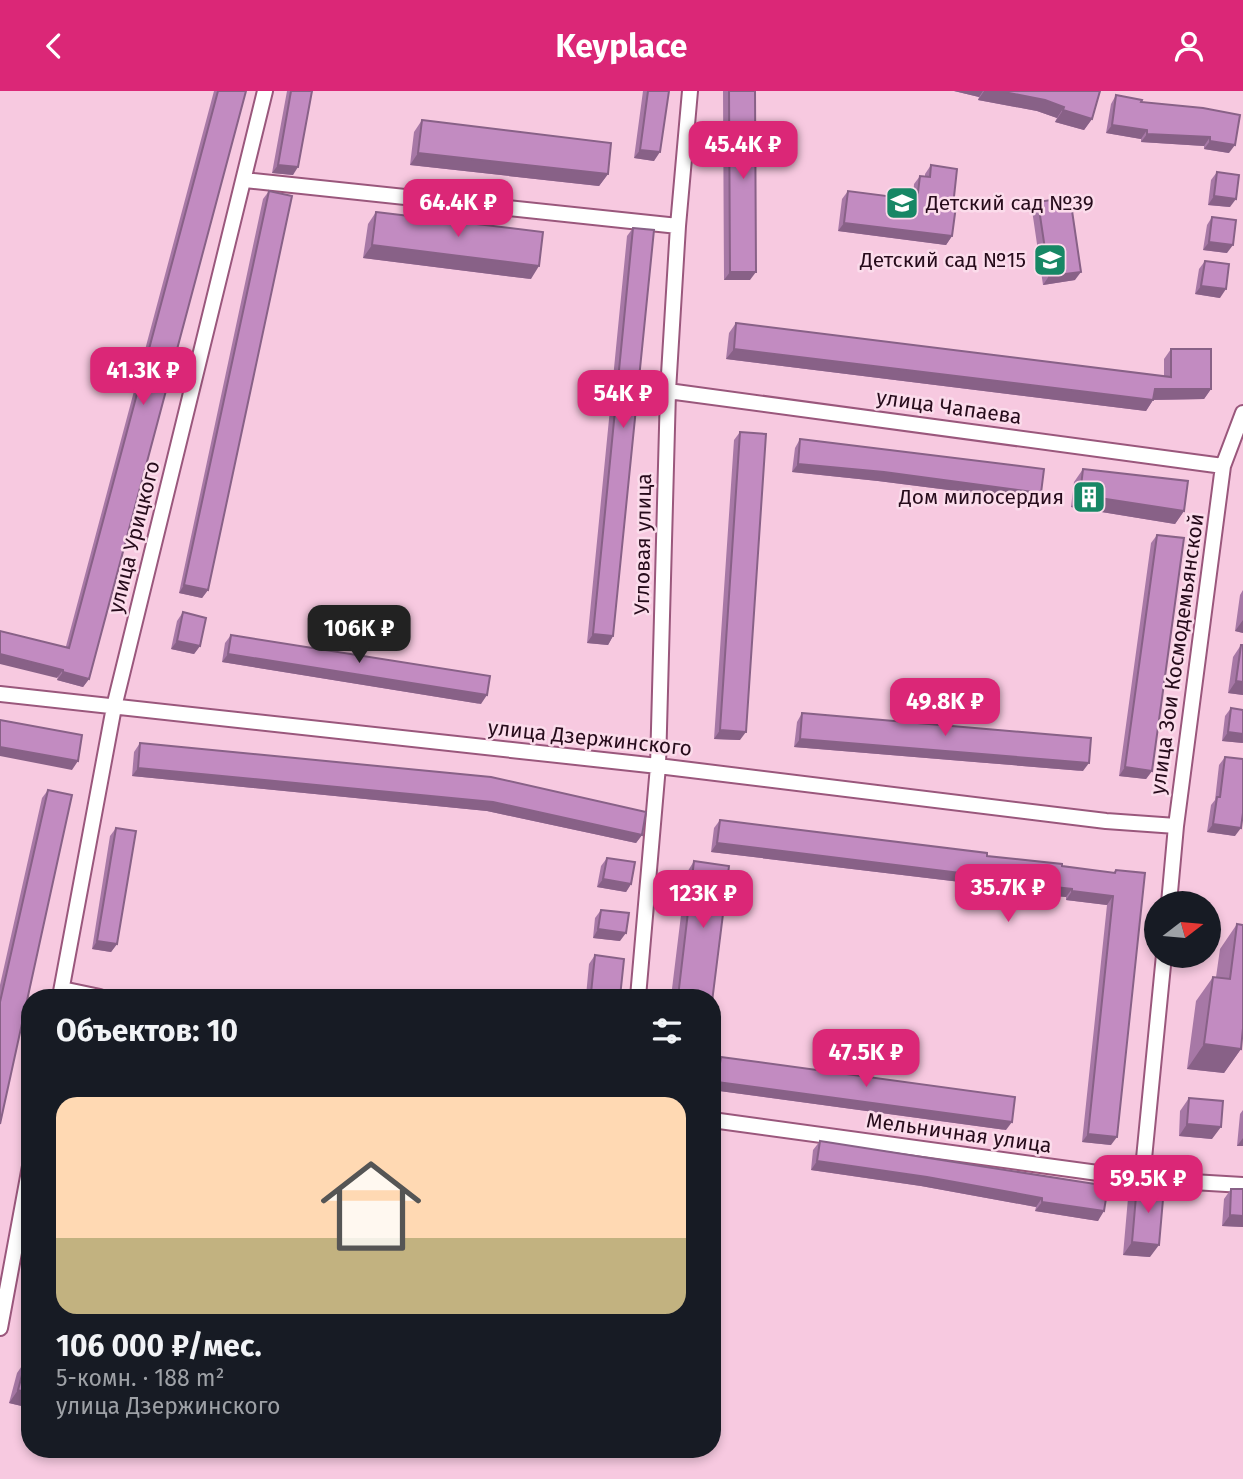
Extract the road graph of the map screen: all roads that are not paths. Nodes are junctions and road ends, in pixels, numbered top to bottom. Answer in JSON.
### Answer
{"nodes":[{"id":1,"x":265,"y":91,"type":"edge"},
{"id":2,"x":690,"y":91,"type":"edge"},
{"id":3,"x":245,"y":180,"type":"junction"},
{"id":4,"x":678,"y":226,"type":"junction"},
{"id":5,"x":668,"y":391,"type":"junction"},
{"id":6,"x":1243,"y":413,"type":"edge"},
{"id":7,"x":1223,"y":465,"type":"junction"},
{"id":8,"x":0,"y":694,"type":"edge"},
{"id":9,"x":114,"y":707,"type":"junction"},
{"id":10,"x":658,"y":766,"type":"junction"},
{"id":11,"x":1176,"y":826,"type":"junction"},
{"id":12,"x":1169,"y":891,"type":"edge"},
{"id":13,"x":1163,"y":968,"type":"edge"},
{"id":14,"x":62,"y":989,"type":"edge"},
{"id":15,"x":639,"y":989,"type":"edge"},
{"id":16,"x":721,"y":1121,"type":"edge"},
{"id":17,"x":1142,"y":1179,"type":"junction"},
{"id":18,"x":1243,"y":1185,"type":"edge"},
{"id":19,"x":21,"y":1214,"type":"edge"},
{"id":20,"x":0,"y":1328,"type":"edge"}],
"edges":[{"from":1,"to":3,"type":"street","name":"улица Урицкого"},
{"from":2,"to":4,"type":"street","name":"Угловая улица"},
{"from":3,"to":4,"type":"street"},
{"from":3,"to":9,"type":"street","name":"улица Урицкого"},
{"from":4,"to":5,"type":"street","name":"Угловая улица"},
{"from":5,"to":7,"type":"street","name":"улица Чапаева"},
{"from":5,"to":10,"type":"street","name":"Угловая улица"},
{"from":6,"to":7,"type":"street","name":"улица Зои Космодемьянской"},
{"from":7,"to":11,"type":"street","name":"улица Зои Космодемьянской"},
{"from":8,"to":9,"type":"street","name":"улица Дзержинского"},
{"from":9,"to":10,"type":"street","name":"улица Дзержинского"},
{"from":9,"to":14,"type":"street","name":"улица Урицкого"},
{"from":10,"to":11,"type":"street","name":"улица Дзержинского"},
{"from":10,"to":15,"type":"street","name":"Угловая улица"},
{"from":11,"to":12,"type":"street","name":"улица Зои Космодемьянской"},
{"from":13,"to":17,"type":"street"},
{"from":16,"to":17,"type":"street","name":"Мельничная улица"},
{"from":17,"to":18,"type":"street","name":"Мельничная улица"},
{"from":19,"to":20,"type":"street"}]}
